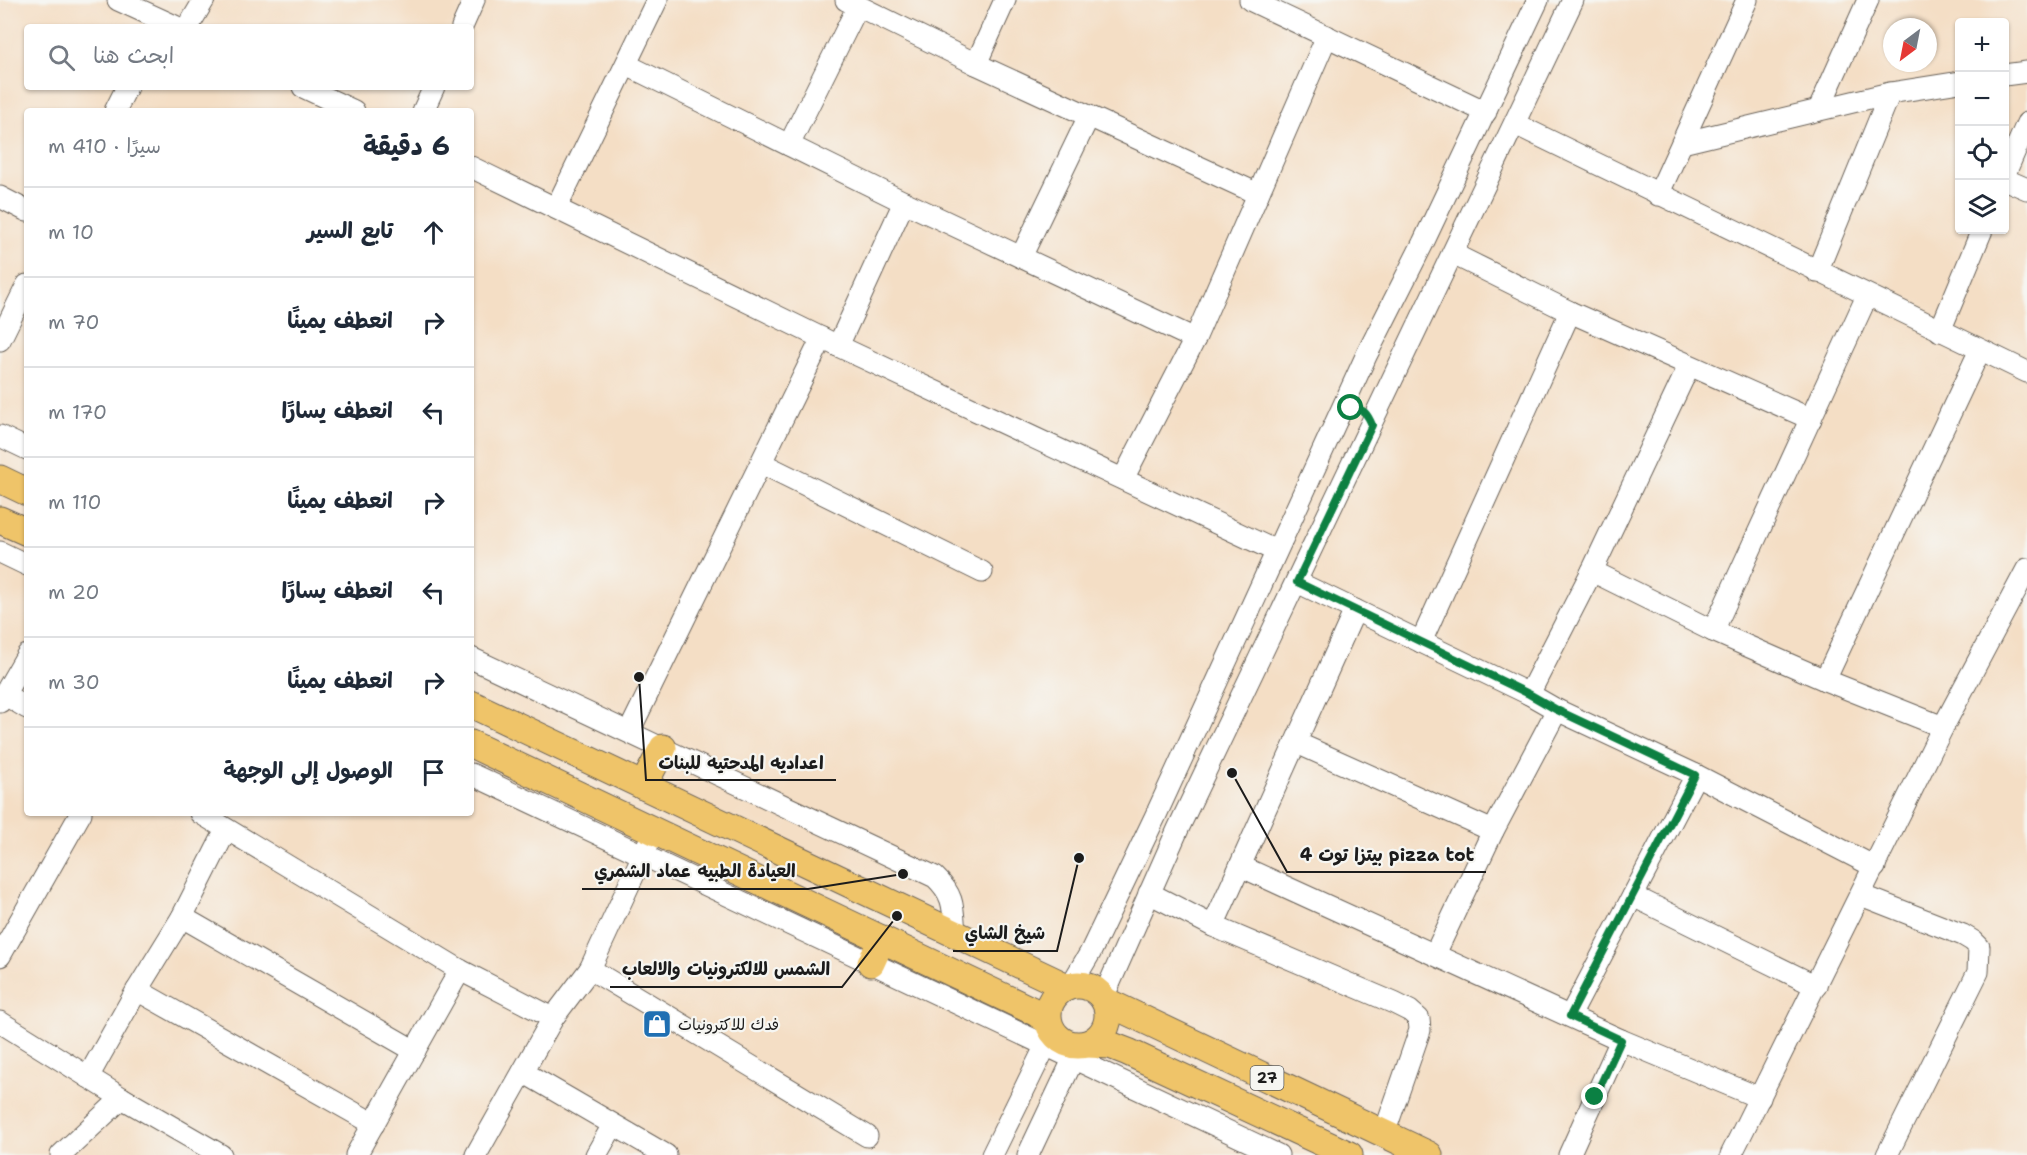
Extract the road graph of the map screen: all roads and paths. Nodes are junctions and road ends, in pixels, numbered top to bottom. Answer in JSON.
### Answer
{"nodes":[{"id":1,"x":118,"y":0,"type":"edge"},
{"id":2,"x":204,"y":0,"type":"edge"},
{"id":3,"x":474,"y":0,"type":"edge"},
{"id":4,"x":657,"y":0,"type":"edge"},
{"id":5,"x":1005,"y":0,"type":"edge"},
{"id":6,"x":1250,"y":0,"type":"edge"},
{"id":7,"x":1538,"y":0,"type":"edge"},
{"id":8,"x":1573,"y":0,"type":"edge"},
{"id":9,"x":1747,"y":0,"type":"edge"},
{"id":10,"x":1868,"y":0,"type":"edge"},
{"id":11,"x":852,"y":3,"type":"edge"},
{"id":12,"x":163,"y":24,"type":"edge"},
{"id":13,"x":190,"y":24,"type":"edge"},
{"id":14,"x":463,"y":24,"type":"edge"},
{"id":15,"x":1327,"y":36,"type":"junction"},
{"id":16,"x":976,"y":64,"type":"junction"},
{"id":17,"x":627,"y":65,"type":"junction"},
{"id":18,"x":2027,"y":72,"type":"edge"},
{"id":19,"x":2009,"y":74,"type":"edge"},
{"id":20,"x":1955,"y":83,"type":"edge"},
{"id":21,"x":125,"y":90,"type":"edge"},
{"id":22,"x":309,"y":90,"type":"edge"},
{"id":23,"x":433,"y":90,"type":"edge"},
{"id":24,"x":1890,"y":93,"type":"junction"},
{"id":25,"x":116,"y":108,"type":"edge"},
{"id":26,"x":348,"y":108,"type":"edge"},
{"id":27,"x":424,"y":108,"type":"edge"},
{"id":28,"x":1819,"y":109,"type":"junction"},
{"id":29,"x":1486,"y":112,"type":"junction"},
{"id":30,"x":1089,"y":116,"type":"junction"},
{"id":31,"x":2027,"y":123,"type":"edge"},
{"id":32,"x":1515,"y":124,"type":"junction"},
{"id":33,"x":1682,"y":143,"type":"junction"},
{"id":34,"x":789,"y":145,"type":"junction"},
{"id":35,"x":2009,"y":166,"type":"edge"},
{"id":36,"x":474,"y":168,"type":"edge"},
{"id":37,"x":2008,"y":180,"type":"edge"},
{"id":38,"x":2027,"y":189,"type":"edge"},
{"id":39,"x":1258,"y":194,"type":"junction"},
{"id":40,"x":1658,"y":195,"type":"junction"},
{"id":41,"x":0,"y":197,"type":"edge"},
{"id":42,"x":904,"y":202,"type":"junction"},
{"id":43,"x":556,"y":208,"type":"junction"},
{"id":44,"x":24,"y":209,"type":"edge"},
{"id":45,"x":1980,"y":234,"type":"edge"},
{"id":46,"x":1453,"y":254,"type":"junction"},
{"id":47,"x":1021,"y":257,"type":"junction"},
{"id":48,"x":1817,"y":272,"type":"junction"},
{"id":49,"x":24,"y":291,"type":"edge"},
{"id":50,"x":1868,"y":296,"type":"junction"},
{"id":51,"x":1570,"y":312,"type":"junction"},
{"id":52,"x":1940,"y":331,"type":"junction"},
{"id":53,"x":1195,"y":339,"type":"junction"},
{"id":54,"x":0,"y":340,"type":"edge"},
{"id":55,"x":830,"y":342,"type":"junction"},
{"id":56,"x":1980,"y":350,"type":"junction"},
{"id":57,"x":1367,"y":354,"type":"junction"},
{"id":58,"x":1689,"y":366,"type":"junction"},
{"id":59,"x":1399,"y":368,"type":"junction"},
{"id":60,"x":2027,"y":372,"type":"edge"},
{"id":61,"x":1340,"y":411,"type":"junction"},
{"id":62,"x":1811,"y":419,"type":"junction"},
{"id":63,"x":1372,"y":425,"type":"junction"},
{"id":64,"x":0,"y":436,"type":"edge"},
{"id":65,"x":24,"y":448,"type":"edge"},
{"id":66,"x":761,"y":463,"type":"junction"},
{"id":67,"x":0,"y":479,"type":"edge"},
{"id":68,"x":1123,"y":479,"type":"junction"},
{"id":69,"x":24,"y":491,"type":"edge"},
{"id":70,"x":0,"y":520,"type":"edge"},
{"id":71,"x":24,"y":531,"type":"edge"},
{"id":72,"x":1276,"y":551,"type":"junction"},
{"id":73,"x":0,"y":552,"type":"edge"},
{"id":74,"x":24,"y":564,"type":"edge"},
{"id":75,"x":2027,"y":569,"type":"edge"},
{"id":76,"x":1592,"y":571,"type":"junction"},
{"id":77,"x":982,"y":573,"type":"dead end"},
{"id":78,"x":1297,"y":582,"type":"junction"},
{"id":79,"x":1355,"y":610,"type":"junction"},
{"id":80,"x":1713,"y":631,"type":"junction"},
{"id":81,"x":1420,"y":642,"type":"junction"},
{"id":82,"x":474,"y":659,"type":"edge"},
{"id":83,"x":24,"y":660,"type":"edge"},
{"id":84,"x":1825,"y":680,"type":"junction"},
{"id":85,"x":1529,"y":694,"type":"junction"},
{"id":86,"x":2,"y":698,"type":"edge"},
{"id":87,"x":474,"y":705,"type":"edge"},
{"id":88,"x":24,"y":707,"type":"edge"},
{"id":89,"x":1557,"y":710,"type":"junction"},
{"id":90,"x":1943,"y":727,"type":"junction"},
{"id":91,"x":629,"y":732,"type":"junction"},
{"id":92,"x":1297,"y":743,"type":"junction"},
{"id":93,"x":474,"y":745,"type":"edge"},
{"id":94,"x":663,"y":748,"type":"junction"},
{"id":95,"x":474,"y":775,"type":"edge"},
{"id":96,"x":1695,"y":775,"type":"junction"},
{"id":97,"x":643,"y":786,"type":"junction"},
{"id":98,"x":79,"y":816,"type":"edge"},
{"id":99,"x":205,"y":816,"type":"edge"},
{"id":100,"x":1155,"y":817,"type":"junction"},
{"id":101,"x":1178,"y":829,"type":"junction"},
{"id":102,"x":226,"y":830,"type":"junction"},
{"id":103,"x":654,"y":831,"type":"junction"},
{"id":104,"x":1493,"y":831,"type":"junction"},
{"id":105,"x":644,"y":856,"type":"junction"},
{"id":106,"x":1240,"y":866,"type":"junction"},
{"id":107,"x":1875,"y":867,"type":"junction"},
{"id":108,"x":1149,"y":893,"type":"junction"},
{"id":109,"x":1861,"y":895,"type":"junction"},
{"id":110,"x":1633,"y":896,"type":"junction"},
{"id":111,"x":182,"y":917,"type":"junction"},
{"id":112,"x":1213,"y":926,"type":"junction"},
{"id":113,"x":955,"y":934,"type":"junction"},
{"id":114,"x":876,"y":951,"type":"junction"},
{"id":115,"x":1435,"y":954,"type":"junction"},
{"id":116,"x":0,"y":956,"type":"edge"},
{"id":117,"x":590,"y":969,"type":"junction"},
{"id":118,"x":460,"y":970,"type":"junction"},
{"id":119,"x":1069,"y":986,"type":"junction"},
{"id":120,"x":1816,"y":986,"type":"junction"},
{"id":121,"x":137,"y":990,"type":"junction"},
{"id":122,"x":1104,"y":999,"type":"junction"},
{"id":123,"x":1570,"y":1016,"type":"junction"},
{"id":124,"x":553,"y":1018,"type":"junction"},
{"id":125,"x":0,"y":1022,"type":"edge"},
{"id":126,"x":1048,"y":1030,"type":"junction"},
{"id":127,"x":1621,"y":1040,"type":"junction"},
{"id":128,"x":1080,"y":1049,"type":"junction"},
{"id":129,"x":415,"y":1051,"type":"junction"},
{"id":130,"x":523,"y":1072,"type":"junction"},
{"id":131,"x":88,"y":1077,"type":"junction"},
{"id":132,"x":122,"y":1098,"type":"junction"},
{"id":133,"x":1760,"y":1098,"type":"junction"},
{"id":134,"x":374,"y":1124,"type":"junction"},
{"id":135,"x":613,"y":1125,"type":"junction"},
{"id":136,"x":1384,"y":1134,"type":"junction"},
{"id":137,"x":867,"y":1136,"type":"dead end"},
{"id":138,"x":61,"y":1155,"type":"edge"},
{"id":139,"x":221,"y":1155,"type":"edge"},
{"id":140,"x":356,"y":1155,"type":"edge"},
{"id":141,"x":476,"y":1155,"type":"edge"},
{"id":142,"x":596,"y":1155,"type":"edge"},
{"id":143,"x":666,"y":1155,"type":"edge"},
{"id":144,"x":992,"y":1155,"type":"edge"},
{"id":145,"x":1028,"y":1155,"type":"edge"},
{"id":146,"x":1278,"y":1155,"type":"edge"},
{"id":147,"x":1349,"y":1155,"type":"edge"},
{"id":148,"x":1429,"y":1155,"type":"edge"},
{"id":149,"x":1569,"y":1155,"type":"edge"},
{"id":150,"x":1731,"y":1155,"type":"edge"},
{"id":151,"x":1887,"y":1155,"type":"edge"}],
"edges":[{"from":1,"to":12,"type":"street"},
{"from":2,"to":13,"type":"street"},
{"from":3,"to":14,"type":"street"},
{"from":4,"to":17,"type":"street"},
{"from":5,"to":16,"type":"street"},
{"from":6,"to":15,"type":"street"},
{"from":7,"to":29,"type":"street"},
{"from":8,"to":32,"type":"street"},
{"from":9,"to":33,"type":"street"},
{"from":10,"to":28,"type":"street"},
{"from":11,"to":16,"type":"street"},
{"from":11,"to":34,"type":"street"},
{"from":15,"to":29,"type":"street"},
{"from":15,"to":39,"type":"street"},
{"from":16,"to":30,"type":"street"},
{"from":17,"to":34,"type":"street"},
{"from":17,"to":43,"type":"street"},
{"from":18,"to":19,"type":"street"},
{"from":20,"to":24,"type":"street"},
{"from":21,"to":25,"type":"street"},
{"from":22,"to":26,"type":"street"},
{"from":23,"to":27,"type":"street"},
{"from":24,"to":28,"type":"street"},
{"from":24,"to":48,"type":"street"},
{"from":28,"to":33,"type":"street"},
{"from":29,"to":57,"type":"street"},
{"from":30,"to":39,"type":"street"},
{"from":30,"to":47,"type":"street"},
{"from":31,"to":35,"type":"street"},
{"from":32,"to":40,"type":"street"},
{"from":32,"to":46,"type":"street"},
{"from":33,"to":40,"type":"street"},
{"from":34,"to":42,"type":"street"},
{"from":36,"to":43,"type":"street"},
{"from":37,"to":38,"type":"street"},
{"from":39,"to":53,"type":"street"},
{"from":40,"to":48,"type":"street"},
{"from":41,"to":44,"type":"street"},
{"from":42,"to":47,"type":"street"},
{"from":42,"to":55,"type":"street"},
{"from":43,"to":55,"type":"street"},
{"from":45,"to":52,"type":"street"},
{"from":46,"to":51,"type":"street"},
{"from":46,"to":59,"type":"street"},
{"from":47,"to":53,"type":"street"},
{"from":48,"to":50,"type":"street"},
{"from":49,"to":54,"type":"street"},
{"from":50,"to":52,"type":"street"},
{"from":50,"to":62,"type":"street"},
{"from":51,"to":58,"type":"street"},
{"from":51,"to":81,"type":"street"},
{"from":52,"to":56,"type":"street"},
{"from":53,"to":68,"type":"street"},
{"from":55,"to":66,"type":"street"},
{"from":55,"to":68,"type":"street"},
{"from":56,"to":60,"type":"street"},
{"from":56,"to":84,"type":"street"},
{"from":57,"to":59,"type":"street"},
{"from":57,"to":61,"type":"street"},
{"from":58,"to":62,"type":"street"},
{"from":58,"to":76,"type":"street"},
{"from":59,"to":63,"type":"street"},
{"from":61,"to":63,"type":"street"},
{"from":61,"to":72,"type":"street"},
{"from":62,"to":80,"type":"street"},
{"from":63,"to":78,"type":"street"},
{"from":64,"to":65,"type":"street"},
{"from":66,"to":77,"type":"street"},
{"from":66,"to":91,"type":"street"},
{"from":67,"to":69,"type":"main road"},
{"from":68,"to":72,"type":"street"},
{"from":70,"to":71,"type":"main road"},
{"from":72,"to":100,"type":"street"},
{"from":73,"to":74,"type":"street"},
{"from":75,"to":90,"type":"street"},
{"from":76,"to":80,"type":"street"},
{"from":76,"to":85,"type":"street"},
{"from":78,"to":79,"type":"street"},
{"from":78,"to":101,"type":"street"},
{"from":79,"to":81,"type":"street"},
{"from":79,"to":92,"type":"street"},
{"from":80,"to":84,"type":"street"},
{"from":81,"to":85,"type":"street"},
{"from":82,"to":91,"type":"street"},
{"from":83,"to":86,"type":"street"},
{"from":84,"to":90,"type":"street"},
{"from":85,"to":89,"type":"street"},
{"from":86,"to":88,"type":"street"},
{"from":87,"to":97,"type":"main road","number":"27"},
{"from":89,"to":96,"type":"street"},
{"from":89,"to":104,"type":"street"},
{"from":90,"to":107,"type":"street"},
{"from":91,"to":94,"type":"street"},
{"from":92,"to":104,"type":"street"},
{"from":92,"to":106,"type":"street"},
{"from":93,"to":103,"type":"main road","number":"27"},
{"from":94,"to":97,"type":"main road"},
{"from":94,"to":113,"type":"street"},
{"from":95,"to":105,"type":"street"},
{"from":96,"to":107,"type":"street"},
{"from":96,"to":110,"type":"street"},
{"from":97,"to":113,"type":"main road","number":"27"},
{"from":98,"to":116,"type":"street"},
{"from":99,"to":102,"type":"street"},
{"from":100,"to":101,"type":"street"},
{"from":100,"to":119,"type":"street"},
{"from":101,"to":108,"type":"street"},
{"from":102,"to":111,"type":"street"},
{"from":102,"to":118,"type":"street"},
{"from":103,"to":105,"type":"street"},
{"from":103,"to":114,"type":"main road","number":"27"},
{"from":104,"to":115,"type":"street"},
{"from":105,"to":114,"type":"street"},
{"from":105,"to":117,"type":"street"},
{"from":106,"to":112,"type":"street"},
{"from":106,"to":115,"type":"street"},
{"from":107,"to":109,"type":"street"},
{"from":108,"to":112,"type":"street"},
{"from":108,"to":122,"type":"street"},
{"from":109,"to":120,"type":"street"},
{"from":109,"to":151,"type":"street"},
{"from":110,"to":120,"type":"street"},
{"from":110,"to":123,"type":"street"},
{"from":111,"to":121,"type":"street"},
{"from":111,"to":129,"type":"street"},
{"from":112,"to":136,"type":"street"},
{"from":113,"to":119,"type":"main road","number":"27"},
{"from":114,"to":126,"type":"main road","number":"27"},
{"from":115,"to":123,"type":"street"},
{"from":117,"to":124,"type":"street"},
{"from":117,"to":137,"type":"street"},
{"from":118,"to":124,"type":"street"},
{"from":118,"to":129,"type":"street"},
{"from":119,"to":122,"type":"main road","number":"27"},
{"from":119,"to":126,"type":"main road"},
{"from":120,"to":133,"type":"street"},
{"from":121,"to":131,"type":"street"},
{"from":121,"to":134,"type":"street"},
{"from":122,"to":128,"type":"main road"},
{"from":122,"to":136,"type":"main road","number":"27"},
{"from":123,"to":127,"type":"street"},
{"from":124,"to":130,"type":"street"},
{"from":125,"to":131,"type":"street"},
{"from":126,"to":128,"type":"main road","number":"27"},
{"from":126,"to":144,"type":"street"},
{"from":127,"to":133,"type":"street"},
{"from":127,"to":149,"type":"street"},
{"from":128,"to":145,"type":"street"},
{"from":128,"to":146,"type":"street"},
{"from":128,"to":147,"type":"main road","number":"27"},
{"from":129,"to":134,"type":"street"},
{"from":130,"to":135,"type":"street"},
{"from":130,"to":141,"type":"street"},
{"from":131,"to":132,"type":"street"},
{"from":132,"to":138,"type":"street"},
{"from":132,"to":139,"type":"street"},
{"from":133,"to":150,"type":"street"},
{"from":134,"to":140,"type":"street"},
{"from":135,"to":142,"type":"street"},
{"from":135,"to":143,"type":"street"},
{"from":136,"to":148,"type":"main road","number":"27"}]}
